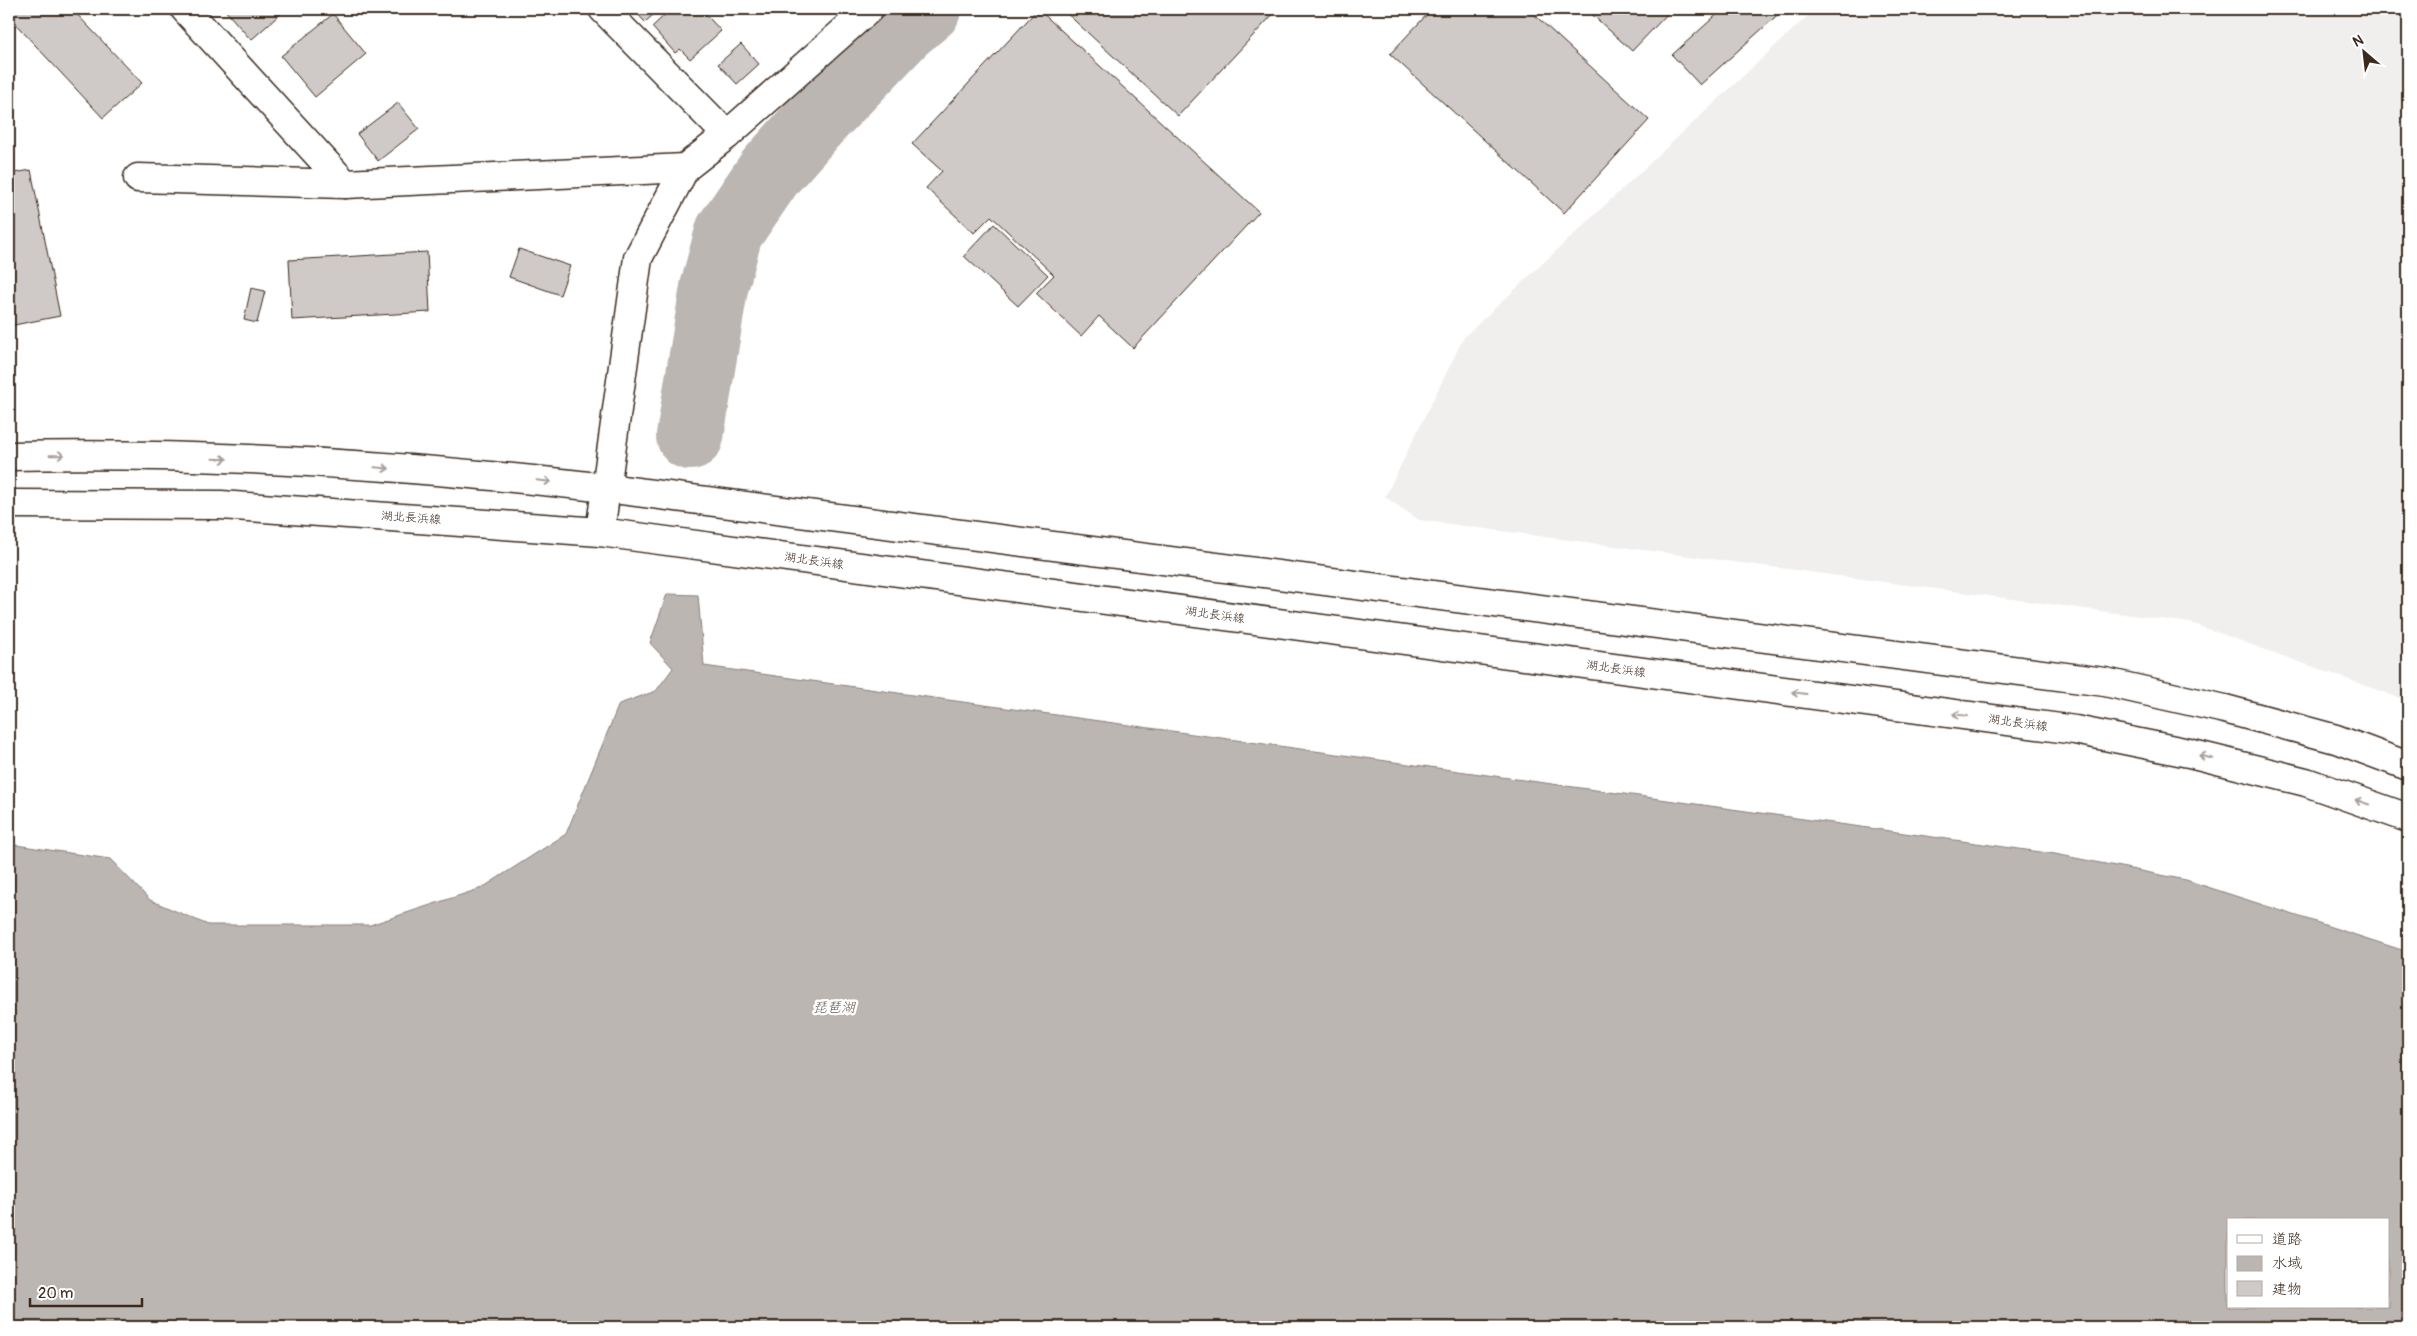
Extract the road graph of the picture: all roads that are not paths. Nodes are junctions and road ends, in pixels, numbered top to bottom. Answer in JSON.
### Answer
{"nodes":[{"id":1,"x":185,"y":9,"type":"edge"},
{"id":2,"x":604,"y":9,"type":"edge"},
{"id":3,"x":868,"y":9,"type":"edge"},
{"id":4,"x":727,"y":135,"type":"junction"},
{"id":5,"x":685,"y":168,"type":"junction"},
{"id":6,"x":138,"y":178,"type":"dead end"},
{"id":7,"x":345,"y":184,"type":"junction"},
{"id":8,"x":9,"y":456,"type":"edge"},
{"id":9,"x":606,"y":488,"type":"junction"},
{"id":10,"x":9,"y":504,"type":"edge"},
{"id":11,"x":600,"y":532,"type":"junction"},
{"id":12,"x":2408,"y":766,"type":"edge"},
{"id":13,"x":2408,"y":818,"type":"edge"}],
"edges":[{"from":1,"to":7,"type":"main road"},
{"from":2,"to":4,"type":"main road"},
{"from":3,"to":4,"type":"main road"},
{"from":4,"to":5,"type":"main road"},
{"from":5,"to":7,"type":"main road"},
{"from":5,"to":9,"type":"main road"},
{"from":6,"to":7,"type":"main road"},
{"from":8,"to":9,"type":"main road","one_way":true},
{"from":9,"to":11,"type":"main road"},
{"from":9,"to":12,"type":"main road"},
{"from":10,"to":11,"type":"main road","name":"湖北長浜線"},
{"from":13,"to":11,"type":"main road","name":"湖北長浜線","one_way":true}]}
